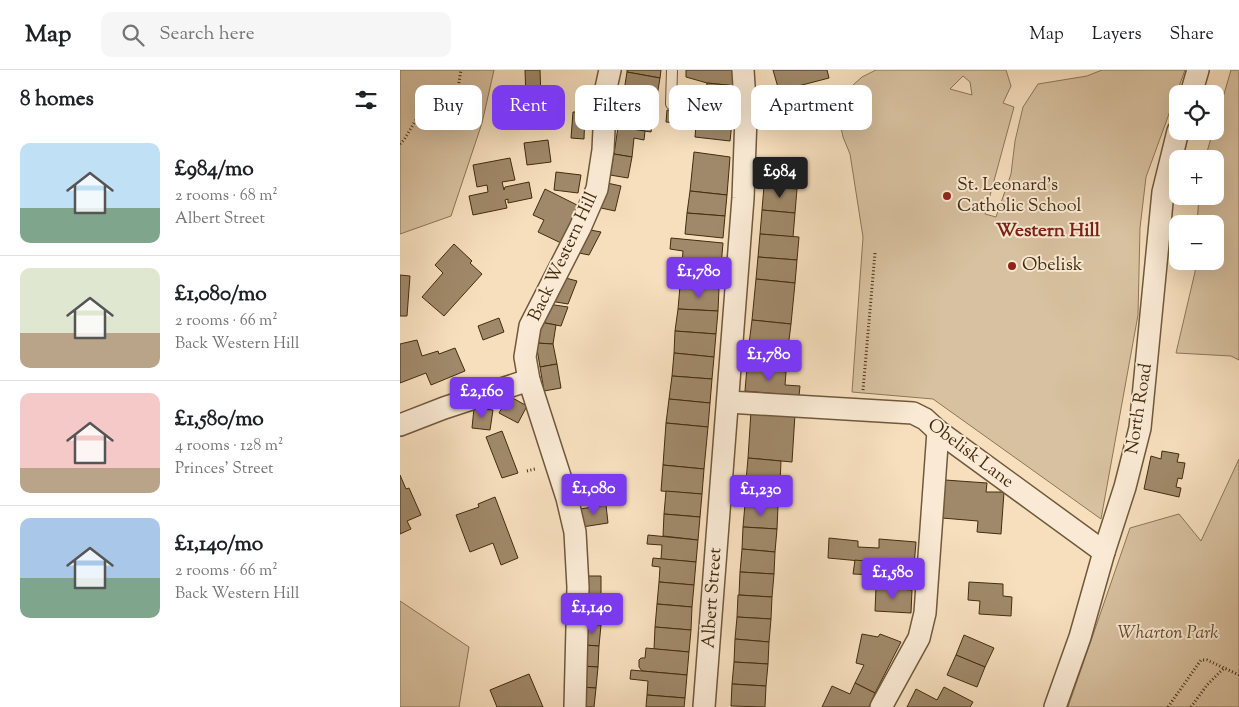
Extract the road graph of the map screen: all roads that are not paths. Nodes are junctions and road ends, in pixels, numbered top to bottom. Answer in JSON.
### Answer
{"nodes":[{"id":1,"x":610,"y":70,"type":"edge"},
{"id":2,"x":672,"y":70,"type":"edge"},
{"id":3,"x":743,"y":70,"type":"edge"},
{"id":4,"x":1198,"y":70,"type":"edge"},
{"id":5,"x":672,"y":85,"type":"edge"},
{"id":6,"x":1193,"y":85,"type":"edge"},
{"id":7,"x":1176,"y":140,"type":"edge"},
{"id":8,"x":529,"y":380,"type":"junction"},
{"id":9,"x":728,"y":402,"type":"junction"},
{"id":10,"x":400,"y":425,"type":"edge"},
{"id":11,"x":938,"y":431,"type":"junction"},
{"id":12,"x":1104,"y":552,"type":"junction"},
{"id":13,"x":575,"y":707,"type":"edge"},
{"id":14,"x":704,"y":707,"type":"edge"},
{"id":15,"x":881,"y":707,"type":"edge"},
{"id":16,"x":1055,"y":707,"type":"edge"}],
"edges":[{"from":1,"to":8,"type":"street","name":"Back Western Hill"},
{"from":2,"to":5,"type":"lane"},
{"from":3,"to":9,"type":"street","name":"Albert Street"},
{"from":4,"to":6,"type":"street"},
{"from":7,"to":12,"type":"street","name":"North Road"},
{"from":8,"to":10,"type":"street"},
{"from":8,"to":13,"type":"street","name":"Back Western Hill"},
{"from":9,"to":11,"type":"street","name":"Obelisk Lane"},
{"from":9,"to":14,"type":"street","name":"Albert Street"},
{"from":11,"to":12,"type":"street","name":"Obelisk Lane"},
{"from":11,"to":15,"type":"street"},
{"from":12,"to":16,"type":"street","name":"North Road"}]}
